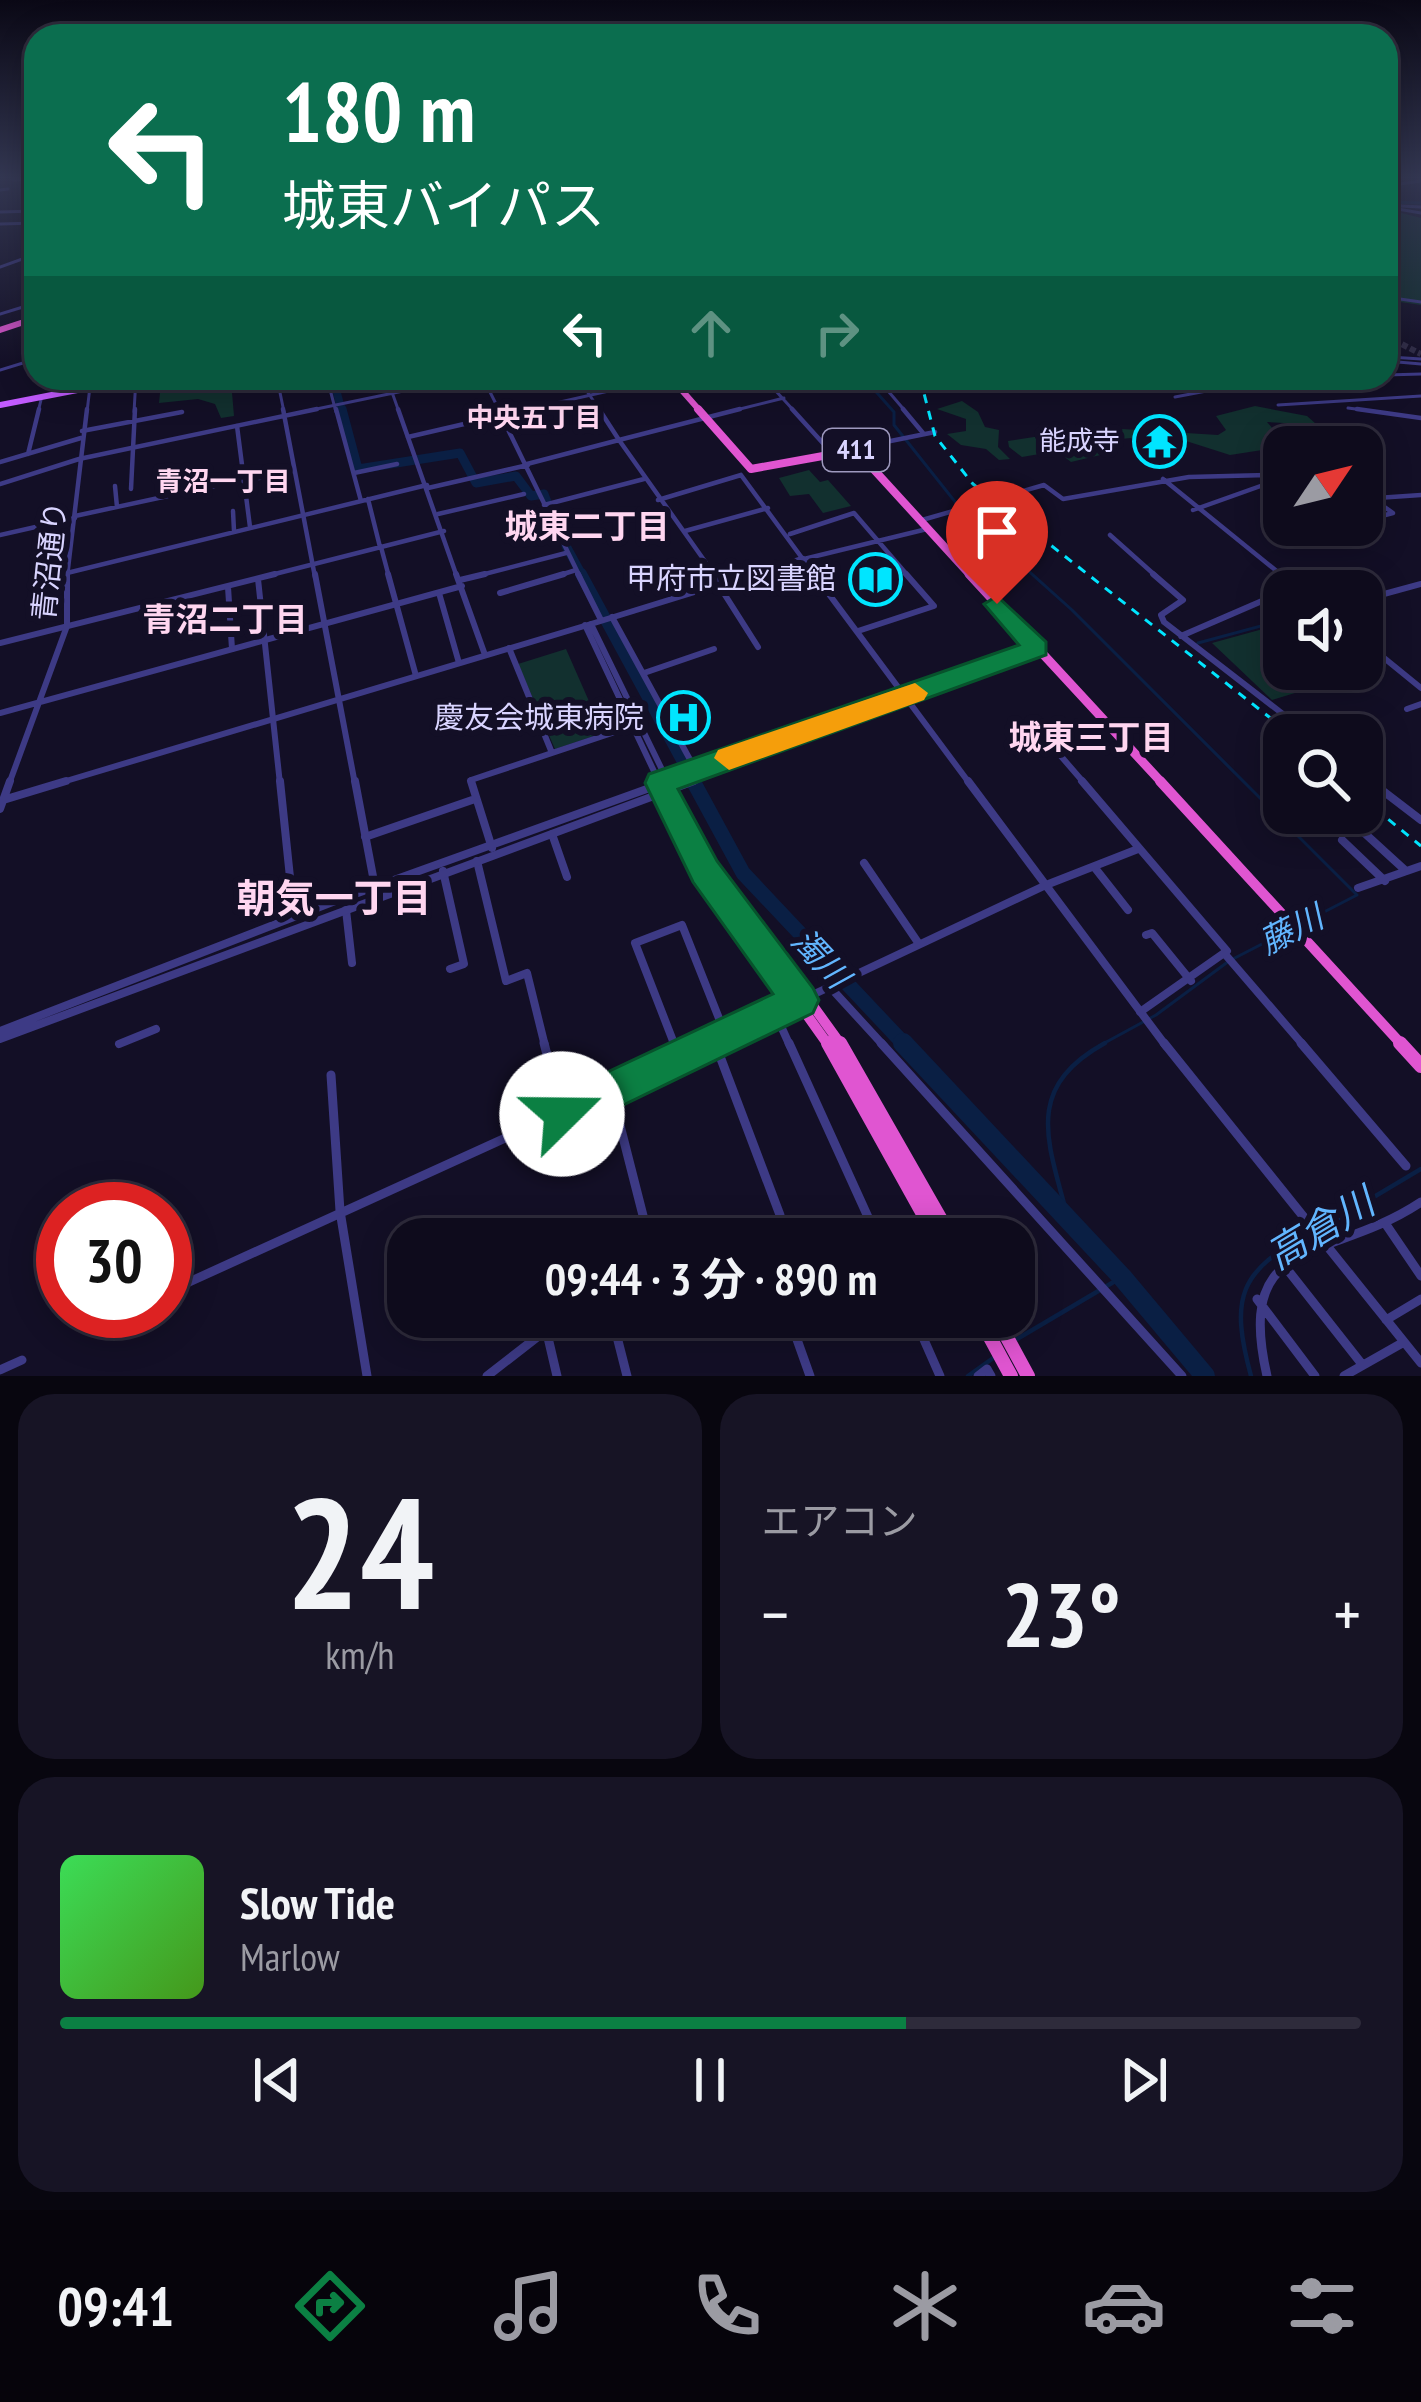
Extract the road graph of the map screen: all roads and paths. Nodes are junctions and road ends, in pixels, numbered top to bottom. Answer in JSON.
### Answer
{"nodes":[{"id":1,"x":63,"y":390,"type":"edge"},
{"id":2,"x":90,"y":390,"type":"edge"},
{"id":3,"x":136,"y":390,"type":"edge"},
{"id":4,"x":279,"y":390,"type":"edge"},
{"id":5,"x":333,"y":390,"type":"edge"},
{"id":6,"x":391,"y":390,"type":"edge"},
{"id":7,"x":407,"y":390,"type":"edge"},
{"id":8,"x":489,"y":390,"type":"edge"},
{"id":9,"x":585,"y":390,"type":"edge"},
{"id":10,"x":616,"y":390,"type":"edge"},
{"id":11,"x":680,"y":390,"type":"edge"},
{"id":12,"x":776,"y":390,"type":"edge"},
{"id":13,"x":887,"y":390,"type":"edge"},
{"id":14,"x":1211,"y":390,"type":"edge"},
{"id":15,"x":392,"y":393,"type":"junction"},
{"id":16,"x":42,"y":396,"type":"junction"},
{"id":17,"x":589,"y":396,"type":"junction"},
{"id":18,"x":1421,"y":396,"type":"edge"},
{"id":19,"x":1175,"y":397,"type":"dead end"},
{"id":20,"x":784,"y":398,"type":"junction"},
{"id":21,"x":340,"y":404,"type":"junction"},
{"id":22,"x":0,"y":405,"type":"edge"},
{"id":23,"x":1278,"y":405,"type":"dead end"},
{"id":24,"x":1321,"y":405,"type":"junction"},
{"id":25,"x":182,"y":412,"type":"dead end"},
{"id":26,"x":284,"y":416,"type":"junction"},
{"id":27,"x":502,"y":416,"type":"junction"},
{"id":28,"x":706,"y":418,"type":"junction"},
{"id":29,"x":1421,"y":418,"type":"edge"},
{"id":30,"x":131,"y":422,"type":"junction"},
{"id":31,"x":237,"y":425,"type":"junction"},
{"id":32,"x":935,"y":433,"type":"dead end"},
{"id":33,"x":923,"y":434,"type":"junction"},
{"id":34,"x":82,"y":435,"type":"junction"},
{"id":35,"x":408,"y":436,"type":"junction"},
{"id":36,"x":619,"y":440,"type":"junction"},
{"id":37,"x":130,"y":448,"type":"junction"},
{"id":38,"x":854,"y":449,"type":"junction"},
{"id":39,"x":830,"y":451,"type":"junction"},
{"id":40,"x":28,"y":454,"type":"junction"},
{"id":41,"x":79,"y":459,"type":"junction"},
{"id":42,"x":0,"y":462,"type":"edge"},
{"id":43,"x":397,"y":464,"type":"dead end"},
{"id":44,"x":527,"y":465,"type":"junction"},
{"id":45,"x":753,"y":470,"type":"junction"},
{"id":46,"x":293,"y":471,"type":"junction"},
{"id":47,"x":354,"y":472,"type":"junction"},
{"id":48,"x":741,"y":475,"type":"junction"},
{"id":49,"x":1263,"y":476,"type":"edge"},
{"id":50,"x":644,"y":479,"type":"junction"},
{"id":51,"x":1163,"y":479,"type":"junction"},
{"id":52,"x":243,"y":480,"type":"junction"},
{"id":53,"x":0,"y":484,"type":"edge"},
{"id":54,"x":115,"y":486,"type":"dead end"},
{"id":55,"x":428,"y":487,"type":"junction"},
{"id":56,"x":131,"y":489,"type":"dead end"},
{"id":57,"x":1263,"y":491,"type":"edge"},
{"id":58,"x":524,"y":494,"type":"dead end"},
{"id":59,"x":1421,"y":495,"type":"edge"},
{"id":60,"x":1383,"y":498,"type":"edge"},
{"id":61,"x":365,"y":500,"type":"junction"},
{"id":62,"x":658,"y":500,"type":"junction"},
{"id":63,"x":544,"y":505,"type":"junction"},
{"id":64,"x":117,"y":507,"type":"junction"},
{"id":65,"x":768,"y":508,"type":"junction"},
{"id":66,"x":1193,"y":510,"type":"junction"},
{"id":67,"x":233,"y":511,"type":"dead end"},
{"id":68,"x":438,"y":514,"type":"junction"},
{"id":69,"x":303,"y":516,"type":"junction"},
{"id":70,"x":75,"y":517,"type":"junction"},
{"id":71,"x":923,"y":525,"type":"junction"},
{"id":72,"x":250,"y":527,"type":"junction"},
{"id":73,"x":234,"y":531,"type":"junction"},
{"id":74,"x":444,"y":531,"type":"junction"},
{"id":75,"x":684,"y":532,"type":"junction"},
{"id":76,"x":790,"y":534,"type":"junction"},
{"id":77,"x":0,"y":535,"type":"edge"},
{"id":78,"x":1110,"y":535,"type":"dead end"},
{"id":79,"x":878,"y":542,"type":"junction"},
{"id":80,"x":380,"y":547,"type":"junction"},
{"id":81,"x":566,"y":553,"type":"junction"},
{"id":82,"x":804,"y":558,"type":"junction"},
{"id":83,"x":314,"y":566,"type":"junction"},
{"id":84,"x":576,"y":570,"type":"junction"},
{"id":85,"x":1278,"y":570,"type":"edge"},
{"id":86,"x":67,"y":573,"type":"junction"},
{"id":87,"x":258,"y":579,"type":"junction"},
{"id":88,"x":461,"y":583,"type":"junction"},
{"id":89,"x":719,"y":583,"type":"junction"},
{"id":90,"x":1421,"y":584,"type":"edge"},
{"id":91,"x":228,"y":586,"type":"junction"},
{"id":92,"x":439,"y":593,"type":"junction"},
{"id":93,"x":500,"y":593,"type":"dead end"},
{"id":94,"x":1383,"y":594,"type":"edge"},
{"id":95,"x":1263,"y":602,"type":"edge"},
{"id":96,"x":396,"y":604,"type":"junction"},
{"id":97,"x":261,"y":605,"type":"junction"},
{"id":98,"x":230,"y":613,"type":"junction"},
{"id":99,"x":612,"y":617,"type":"junction"},
{"id":100,"x":602,"y":620,"type":"junction"},
{"id":101,"x":588,"y":624,"type":"junction"},
{"id":102,"x":68,"y":626,"type":"junction"},
{"id":103,"x":325,"y":627,"type":"junction"},
{"id":104,"x":858,"y":631,"type":"junction"},
{"id":105,"x":1181,"y":636,"type":"junction"},
{"id":106,"x":0,"y":643,"type":"edge"},
{"id":107,"x":266,"y":643,"type":"junction"},
{"id":108,"x":758,"y":647,"type":"dead end"},
{"id":109,"x":509,"y":648,"type":"junction"},
{"id":110,"x":714,"y":649,"type":"dead end"},
{"id":111,"x":1039,"y":651,"type":"junction"},
{"id":112,"x":232,"y":652,"type":"junction"},
{"id":113,"x":484,"y":655,"type":"junction"},
{"id":114,"x":1383,"y":657,"type":"edge"},
{"id":115,"x":459,"y":663,"type":"junction"},
{"id":116,"x":644,"y":673,"type":"junction"},
{"id":117,"x":416,"y":676,"type":"junction"},
{"id":118,"x":1421,"y":688,"type":"edge"},
{"id":119,"x":908,"y":698,"type":"junction"},
{"id":120,"x":339,"y":699,"type":"junction"},
{"id":121,"x":40,"y":703,"type":"junction"},
{"id":122,"x":1421,"y":704,"type":"edge"},
{"id":123,"x":1407,"y":709,"type":"dead end"},
{"id":124,"x":0,"y":713,"type":"edge"},
{"id":125,"x":1283,"y":714,"type":"edge"},
{"id":126,"x":273,"y":719,"type":"junction"},
{"id":127,"x":1034,"y":724,"type":"dead end"},
{"id":128,"x":636,"y":725,"type":"junction"},
{"id":129,"x":552,"y":753,"type":"junction"},
{"id":130,"x":698,"y":773,"type":"junction"},
{"id":131,"x":670,"y":783,"type":"junction"},
{"id":132,"x":1383,"y":791,"type":"edge"},
{"id":133,"x":476,"y":798,"type":"junction"},
{"id":134,"x":1,"y":803,"type":"edge"},
{"id":135,"x":1421,"y":820,"type":"edge"},
{"id":136,"x":551,"y":831,"type":"junction"},
{"id":137,"x":1365,"y":834,"type":"edge"},
{"id":138,"x":365,"y":837,"type":"junction"},
{"id":139,"x":1342,"y":840,"type":"dead end"},
{"id":140,"x":492,"y":848,"type":"junction"},
{"id":141,"x":1138,"y":849,"type":"junction"},
{"id":142,"x":476,"y":859,"type":"junction"},
{"id":143,"x":864,"y":863,"type":"dead end"},
{"id":144,"x":1421,"y":866,"type":"edge"},
{"id":145,"x":1095,"y":868,"type":"junction"},
{"id":146,"x":443,"y":871,"type":"junction"},
{"id":147,"x":1407,"y":872,"type":"junction"},
{"id":148,"x":567,"y":877,"type":"dead end"},
{"id":149,"x":1385,"y":881,"type":"junction"},
{"id":150,"x":1046,"y":885,"type":"junction"},
{"id":151,"x":1358,"y":888,"type":"dead end"},
{"id":152,"x":376,"y":891,"type":"junction"},
{"id":153,"x":345,"y":907,"type":"junction"},
{"id":154,"x":1128,"y":910,"type":"dead end"},
{"id":155,"x":295,"y":921,"type":"junction"},
{"id":156,"x":1146,"y":935,"type":"dead end"},
{"id":157,"x":919,"y":944,"type":"junction"},
{"id":158,"x":1225,"y":953,"type":"junction"},
{"id":159,"x":352,"y":963,"type":"dead end"},
{"id":160,"x":449,"y":969,"type":"dead end"},
{"id":161,"x":1191,"y":981,"type":"junction"},
{"id":162,"x":829,"y":986,"type":"junction"},
{"id":163,"x":805,"y":998,"type":"junction"},
{"id":164,"x":775,"y":1013,"type":"junction"},
{"id":165,"x":1140,"y":1014,"type":"junction"},
{"id":166,"x":156,"y":1029,"type":"dead end"},
{"id":167,"x":0,"y":1035,"type":"edge"},
{"id":168,"x":726,"y":1036,"type":"junction"},
{"id":169,"x":714,"y":1042,"type":"junction"},
{"id":170,"x":118,"y":1044,"type":"dead end"},
{"id":171,"x":679,"y":1058,"type":"junction"},
{"id":172,"x":1421,"y":1066,"type":"edge"},
{"id":173,"x":331,"y":1075,"type":"dead end"},
{"id":174,"x":612,"y":1094,"type":"junction"},
{"id":175,"x":562,"y":1114,"type":"junction"},
{"id":176,"x":1406,"y":1166,"type":"dead end"},
{"id":177,"x":1421,"y":1202,"type":"edge"},
{"id":178,"x":340,"y":1211,"type":"junction"},
{"id":179,"x":780,"y":1215,"type":"dead end"},
{"id":180,"x":644,"y":1218,"type":"edge"},
{"id":181,"x":868,"y":1218,"type":"edge"},
{"id":182,"x":925,"y":1218,"type":"edge"},
{"id":183,"x":939,"y":1218,"type":"edge"},
{"id":184,"x":1385,"y":1223,"type":"junction"},
{"id":185,"x":1323,"y":1244,"type":"junction"},
{"id":186,"x":1282,"y":1264,"type":"junction"},
{"id":187,"x":1421,"y":1276,"type":"edge"},
{"id":188,"x":192,"y":1280,"type":"edge"},
{"id":189,"x":1257,"y":1299,"type":"junction"},
{"id":190,"x":1421,"y":1299,"type":"edge"},
{"id":191,"x":1386,"y":1320,"type":"junction"},
{"id":192,"x":536,"y":1338,"type":"edge"},
{"id":193,"x":549,"y":1338,"type":"edge"},
{"id":194,"x":617,"y":1338,"type":"edge"},
{"id":195,"x":796,"y":1338,"type":"edge"},
{"id":196,"x":923,"y":1338,"type":"edge"},
{"id":197,"x":994,"y":1338,"type":"edge"},
{"id":198,"x":1000,"y":1338,"type":"edge"},
{"id":199,"x":1404,"y":1342,"type":"junction"},
{"id":200,"x":22,"y":1360,"type":"dead end"},
{"id":201,"x":1361,"y":1363,"type":"junction"},
{"id":202,"x":1421,"y":1363,"type":"edge"},
{"id":203,"x":0,"y":1370,"type":"edge"},
{"id":204,"x":367,"y":1376,"type":"edge"},
{"id":205,"x":487,"y":1376,"type":"edge"},
{"id":206,"x":556,"y":1376,"type":"edge"},
{"id":207,"x":627,"y":1376,"type":"edge"},
{"id":208,"x":810,"y":1376,"type":"edge"},
{"id":209,"x":940,"y":1376,"type":"edge"},
{"id":210,"x":978,"y":1376,"type":"edge"},
{"id":211,"x":991,"y":1376,"type":"edge"},
{"id":212,"x":1011,"y":1376,"type":"edge"},
{"id":213,"x":1028,"y":1376,"type":"edge"},
{"id":214,"x":1182,"y":1376,"type":"edge"},
{"id":215,"x":1267,"y":1376,"type":"edge"},
{"id":216,"x":1316,"y":1376,"type":"edge"},
{"id":217,"x":1344,"y":1376,"type":"edge"}],
"edges":[{"from":1,"to":16,"type":"main road"},
{"from":2,"to":34,"type":"street","name":"青沼通り"},
{"from":3,"to":30,"type":"street"},
{"from":4,"to":26,"type":"street"},
{"from":5,"to":21,"type":"street"},
{"from":6,"to":15,"type":"street"},
{"from":7,"to":15,"type":"street"},
{"from":8,"to":27,"type":"street"},
{"from":9,"to":17,"type":"street"},
{"from":10,"to":17,"type":"street"},
{"from":11,"to":28,"type":"highway"},
{"from":12,"to":20,"type":"street"},
{"from":13,"to":33,"type":"street"},
{"from":14,"to":19,"type":"street"},
{"from":15,"to":21,"type":"street"},
{"from":15,"to":35,"type":"street"},
{"from":16,"to":22,"type":"main road"},
{"from":16,"to":40,"type":"street"},
{"from":17,"to":27,"type":"street"},
{"from":17,"to":36,"type":"street"},
{"from":18,"to":24,"type":"street"},
{"from":20,"to":28,"type":"street"},
{"from":20,"to":39,"type":"street"},
{"from":21,"to":26,"type":"street"},
{"from":21,"to":47,"type":"street"},
{"from":23,"to":24,"type":"street"},
{"from":24,"to":29,"type":"street"},
{"from":25,"to":30,"type":"street"},
{"from":26,"to":31,"type":"street"},
{"from":26,"to":46,"type":"street"},
{"from":27,"to":35,"type":"street"},
{"from":27,"to":44,"type":"street"},
{"from":28,"to":36,"type":"street"},
{"from":28,"to":45,"type":"highway"},
{"from":30,"to":34,"type":"street"},
{"from":30,"to":37,"type":"street"},
{"from":31,"to":37,"type":"street"},
{"from":31,"to":52,"type":"street"},
{"from":32,"to":33,"type":"street"},
{"from":33,"to":38,"type":"street"},
{"from":34,"to":40,"type":"street"},
{"from":34,"to":41,"type":"street","name":"青沼通り"},
{"from":35,"to":55,"type":"street"},
{"from":36,"to":44,"type":"street"},
{"from":36,"to":50,"type":"street"},
{"from":37,"to":41,"type":"street"},
{"from":37,"to":56,"type":"street"},
{"from":38,"to":39,"type":"highway","number":"411"},
{"from":38,"to":71,"type":"highway","number":"411"},
{"from":39,"to":45,"type":"highway","number":"411"},
{"from":40,"to":42,"type":"street"},
{"from":41,"to":53,"type":"street"},
{"from":41,"to":70,"type":"street","name":"青沼通り"},
{"from":43,"to":47,"type":"street"},
{"from":44,"to":55,"type":"street"},
{"from":44,"to":63,"type":"street"},
{"from":45,"to":48,"type":"street"},
{"from":46,"to":52,"type":"street"},
{"from":46,"to":69,"type":"street"},
{"from":47,"to":61,"type":"street"},
{"from":48,"to":62,"type":"street"},
{"from":48,"to":65,"type":"street"},
{"from":49,"to":51,"type":"street"},
{"from":50,"to":62,"type":"street"},
{"from":50,"to":63,"type":"street"},
{"from":51,"to":66,"type":"street"},
{"from":51,"to":71,"type":"street"},
{"from":52,"to":64,"type":"street"},
{"from":52,"to":72,"type":"street"},
{"from":54,"to":64,"type":"street"},
{"from":55,"to":61,"type":"street"},
{"from":55,"to":68,"type":"street"},
{"from":57,"to":66,"type":"street"},
{"from":58,"to":68,"type":"street"},
{"from":59,"to":60,"type":"street"},
{"from":61,"to":69,"type":"street"},
{"from":61,"to":80,"type":"street"},
{"from":62,"to":75,"type":"street"},
{"from":63,"to":81,"type":"street"},
{"from":64,"to":70,"type":"street"},
{"from":65,"to":75,"type":"street"},
{"from":65,"to":76,"type":"street"},
{"from":66,"to":85,"type":"street"},
{"from":67,"to":73,"type":"street"},
{"from":68,"to":74,"type":"street"},
{"from":69,"to":72,"type":"street"},
{"from":69,"to":83,"type":"street"},
{"from":70,"to":77,"type":"street"},
{"from":70,"to":86,"type":"street","name":"青沼通り"},
{"from":71,"to":79,"type":"street"},
{"from":71,"to":111,"type":"highway","number":"411"},
{"from":72,"to":73,"type":"street"},
{"from":73,"to":86,"type":"street"},
{"from":74,"to":80,"type":"street"},
{"from":74,"to":88,"type":"street"},
{"from":75,"to":89,"type":"street"},
{"from":76,"to":79,"type":"street"},
{"from":76,"to":82,"type":"street"},
{"from":78,"to":105,"type":"street"},
{"from":79,"to":82,"type":"street"},
{"from":79,"to":104,"type":"street"},
{"from":80,"to":83,"type":"street"},
{"from":80,"to":96,"type":"street"},
{"from":81,"to":84,"type":"street"},
{"from":81,"to":88,"type":"street"},
{"from":82,"to":89,"type":"street"},
{"from":82,"to":104,"type":"street"},
{"from":83,"to":87,"type":"street"},
{"from":83,"to":103,"type":"street"},
{"from":84,"to":93,"type":"street"},
{"from":84,"to":100,"type":"street"},
{"from":86,"to":102,"type":"street","name":"青沼通り"},
{"from":87,"to":91,"type":"street"},
{"from":87,"to":97,"type":"street"},
{"from":88,"to":92,"type":"street"},
{"from":88,"to":113,"type":"street"},
{"from":89,"to":99,"type":"street"},
{"from":89,"to":108,"type":"street"},
{"from":90,"to":94,"type":"street"},
{"from":91,"to":98,"type":"street"},
{"from":91,"to":102,"type":"street"},
{"from":92,"to":96,"type":"street"},
{"from":92,"to":115,"type":"street"},
{"from":95,"to":105,"type":"street"},
{"from":96,"to":103,"type":"street"},
{"from":96,"to":117,"type":"street"},
{"from":97,"to":98,"type":"street"},
{"from":97,"to":107,"type":"street"},
{"from":98,"to":112,"type":"street"},
{"from":99,"to":100,"type":"street"},
{"from":99,"to":116,"type":"street"},
{"from":100,"to":101,"type":"street"},
{"from":101,"to":109,"type":"street"},
{"from":101,"to":128,"type":"street"},
{"from":102,"to":106,"type":"street"},
{"from":102,"to":121,"type":"street","name":"青沼通り"},
{"from":103,"to":107,"type":"street"},
{"from":103,"to":120,"type":"street"},
{"from":104,"to":119,"type":"street"},
{"from":105,"to":125,"type":"street"},
{"from":107,"to":112,"type":"street"},
{"from":107,"to":126,"type":"street"},
{"from":109,"to":113,"type":"street"},
{"from":109,"to":129,"type":"street"},
{"from":110,"to":116,"type":"street"},
{"from":111,"to":119,"type":"street"},
{"from":111,"to":172,"type":"highway","number":"411"},
{"from":112,"to":121,"type":"street"},
{"from":113,"to":115,"type":"street"},
{"from":114,"to":118,"type":"street"},
{"from":115,"to":117,"type":"street"},
{"from":116,"to":130,"type":"street"},
{"from":117,"to":120,"type":"street"},
{"from":119,"to":130,"type":"street"},
{"from":119,"to":150,"type":"street"},
{"from":120,"to":126,"type":"street"},
{"from":120,"to":138,"type":"street"},
{"from":121,"to":124,"type":"street"},
{"from":121,"to":134,"type":"street","name":"青沼通り"},
{"from":122,"to":123,"type":"street"},
{"from":126,"to":134,"type":"street"},
{"from":126,"to":155,"type":"street"},
{"from":127,"to":141,"type":"street"},
{"from":128,"to":129,"type":"street"},
{"from":128,"to":131,"type":"street"},
{"from":129,"to":133,"type":"street"},
{"from":130,"to":131,"type":"street"},
{"from":131,"to":136,"type":"street"},
{"from":131,"to":140,"type":"street"},
{"from":131,"to":163,"type":"highway"},
{"from":132,"to":135,"type":"street"},
{"from":133,"to":138,"type":"street"},
{"from":133,"to":140,"type":"street"},
{"from":136,"to":140,"type":"street"},
{"from":136,"to":148,"type":"street"},
{"from":137,"to":147,"type":"street"},
{"from":138,"to":152,"type":"street"},
{"from":139,"to":149,"type":"street"},
{"from":140,"to":142,"type":"street"},
{"from":140,"to":152,"type":"street"},
{"from":141,"to":145,"type":"street"},
{"from":141,"to":158,"type":"street"},
{"from":142,"to":146,"type":"street"},
{"from":142,"to":175,"type":"street"},
{"from":143,"to":157,"type":"street"},
{"from":144,"to":147,"type":"street"},
{"from":145,"to":150,"type":"street"},
{"from":145,"to":154,"type":"street"},
{"from":146,"to":152,"type":"street"},
{"from":146,"to":160,"type":"street"},
{"from":147,"to":149,"type":"street"},
{"from":149,"to":151,"type":"street"},
{"from":150,"to":157,"type":"street"},
{"from":150,"to":165,"type":"street"},
{"from":152,"to":153,"type":"street"},
{"from":152,"to":155,"type":"street"},
{"from":153,"to":155,"type":"street"},
{"from":153,"to":159,"type":"street"},
{"from":155,"to":167,"type":"street"},
{"from":156,"to":161,"type":"street"},
{"from":157,"to":162,"type":"street"},
{"from":158,"to":161,"type":"street"},
{"from":158,"to":176,"type":"street"},
{"from":161,"to":165,"type":"street"},
{"from":162,"to":163,"type":"street"},
{"from":162,"to":214,"type":"street"},
{"from":163,"to":164,"type":"street"},
{"from":163,"to":182,"type":"highway"},
{"from":163,"to":183,"type":"highway"},
{"from":164,"to":168,"type":"street"},
{"from":164,"to":181,"type":"street"},
{"from":165,"to":185,"type":"street"},
{"from":166,"to":170,"type":"street"},
{"from":168,"to":169,"type":"street"},
{"from":168,"to":171,"type":"street"},
{"from":169,"to":171,"type":"street"},
{"from":169,"to":179,"type":"street"},
{"from":171,"to":174,"type":"street"},
{"from":173,"to":178,"type":"street"},
{"from":174,"to":175,"type":"street"},
{"from":174,"to":180,"type":"street"},
{"from":175,"to":178,"type":"street"},
{"from":177,"to":184,"type":"street"},
{"from":178,"to":188,"type":"street"},
{"from":178,"to":204,"type":"street"},
{"from":184,"to":185,"type":"street"},
{"from":184,"to":187,"type":"street"},
{"from":185,"to":186,"type":"street"},
{"from":185,"to":191,"type":"street"},
{"from":186,"to":189,"type":"street"},
{"from":186,"to":201,"type":"street"},
{"from":189,"to":215,"type":"street"},
{"from":189,"to":216,"type":"street"},
{"from":190,"to":191,"type":"street"},
{"from":191,"to":199,"type":"street"},
{"from":192,"to":205,"type":"street"},
{"from":193,"to":206,"type":"street"},
{"from":194,"to":207,"type":"street"},
{"from":195,"to":208,"type":"street"},
{"from":196,"to":209,"type":"street"},
{"from":197,"to":212,"type":"highway"},
{"from":198,"to":213,"type":"highway"},
{"from":199,"to":201,"type":"street"},
{"from":199,"to":202,"type":"street"},
{"from":200,"to":203,"type":"street"},
{"from":201,"to":217,"type":"street"},
{"from":210,"to":211,"type":"street"}]}
